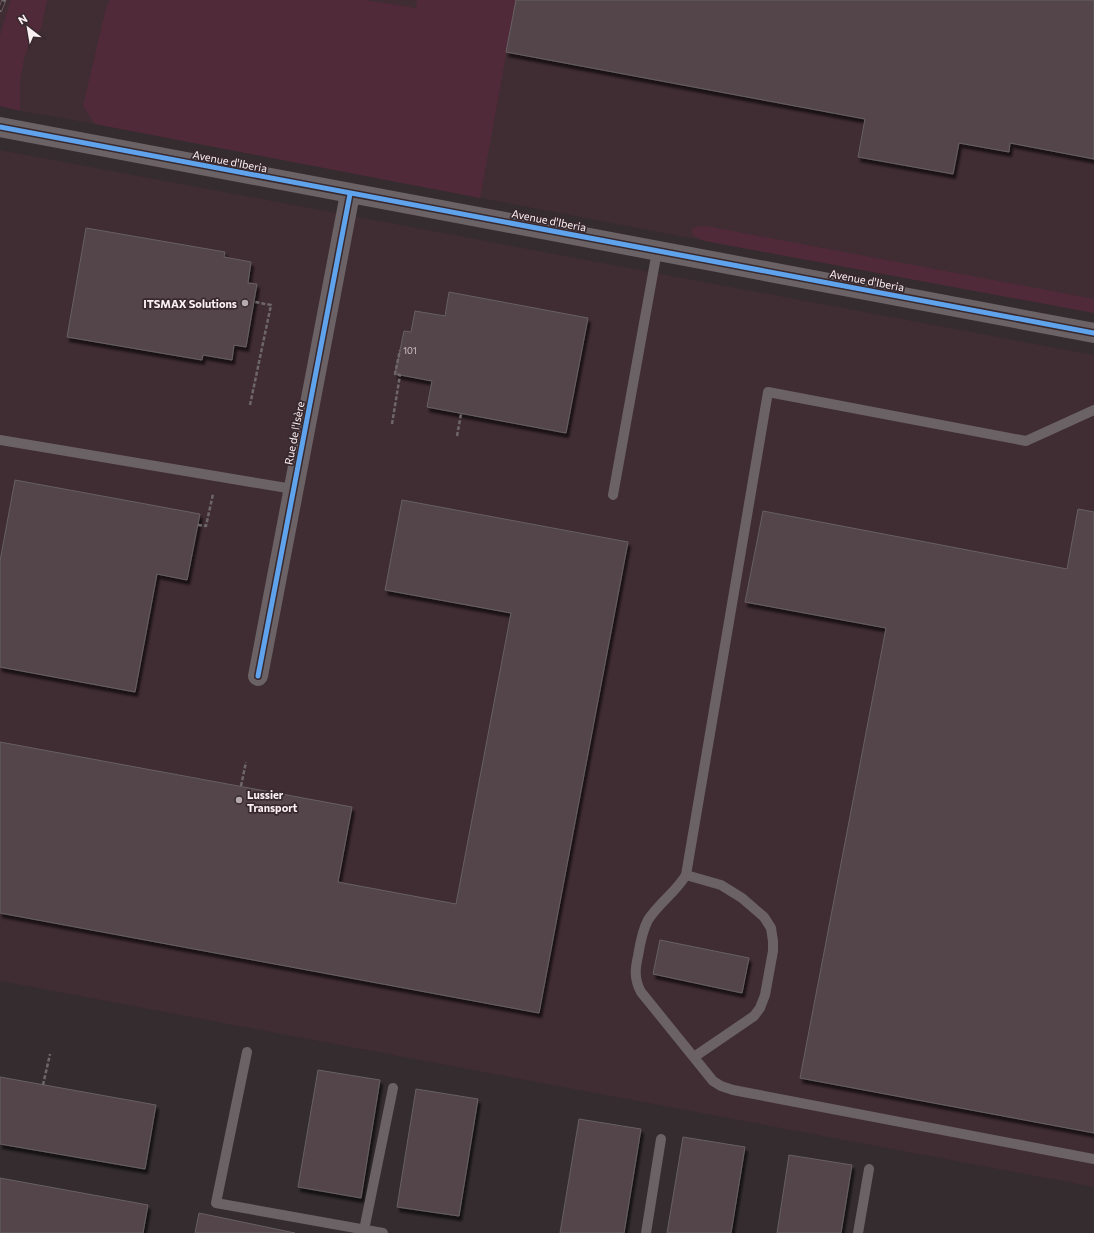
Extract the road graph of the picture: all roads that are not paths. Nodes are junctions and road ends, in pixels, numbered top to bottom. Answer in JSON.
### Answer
{"nodes":[{"id":1,"x":1,"y":131,"type":"edge"},
{"id":2,"x":350,"y":194,"type":"junction"},
{"id":3,"x":657,"y":251,"type":"junction"},
{"id":4,"x":1094,"y":333,"type":"edge"},
{"id":5,"x":1094,"y":410,"type":"edge"},
{"id":6,"x":0,"y":440,"type":"edge"},
{"id":7,"x":293,"y":489,"type":"junction"},
{"id":8,"x":613,"y":495,"type":"dead end"},
{"id":9,"x":258,"y":676,"type":"dead end"},
{"id":10,"x":686,"y":875,"type":"junction"},
{"id":11,"x":247,"y":1052,"type":"dead end"},
{"id":12,"x":694,"y":1057,"type":"junction"},
{"id":13,"x":393,"y":1088,"type":"dead end"},
{"id":14,"x":662,"y":1140,"type":"dead end"},
{"id":15,"x":1094,"y":1159,"type":"edge"},
{"id":16,"x":869,"y":1169,"type":"dead end"},
{"id":17,"x":337,"y":1229,"type":"edge"},
{"id":18,"x":364,"y":1230,"type":"junction"},
{"id":19,"x":383,"y":1233,"type":"edge"},
{"id":20,"x":646,"y":1233,"type":"edge"},
{"id":21,"x":858,"y":1233,"type":"edge"}],
"edges":[{"from":1,"to":2,"type":"street","name":"Avenue d'Iberia"},
{"from":2,"to":3,"type":"street","name":"Avenue d'Iberia"},
{"from":2,"to":7,"type":"street","name":"Rue de l'Isère"},
{"from":3,"to":4,"type":"street","name":"Avenue d'Iberia"},
{"from":3,"to":8,"type":"lane"},
{"from":5,"to":10,"type":"lane"},
{"from":6,"to":7,"type":"lane"},
{"from":7,"to":9,"type":"street","name":"Rue de l'Isère"},
{"from":10,"to":12,"type":"lane"},
{"from":10,"to":12,"type":"lane"},
{"from":11,"to":17,"type":"lane"},
{"from":12,"to":15,"type":"lane"},
{"from":13,"to":18,"type":"lane"},
{"from":14,"to":20,"type":"lane"},
{"from":16,"to":21,"type":"lane"},
{"from":17,"to":18,"type":"lane"},
{"from":18,"to":19,"type":"lane"}]}
